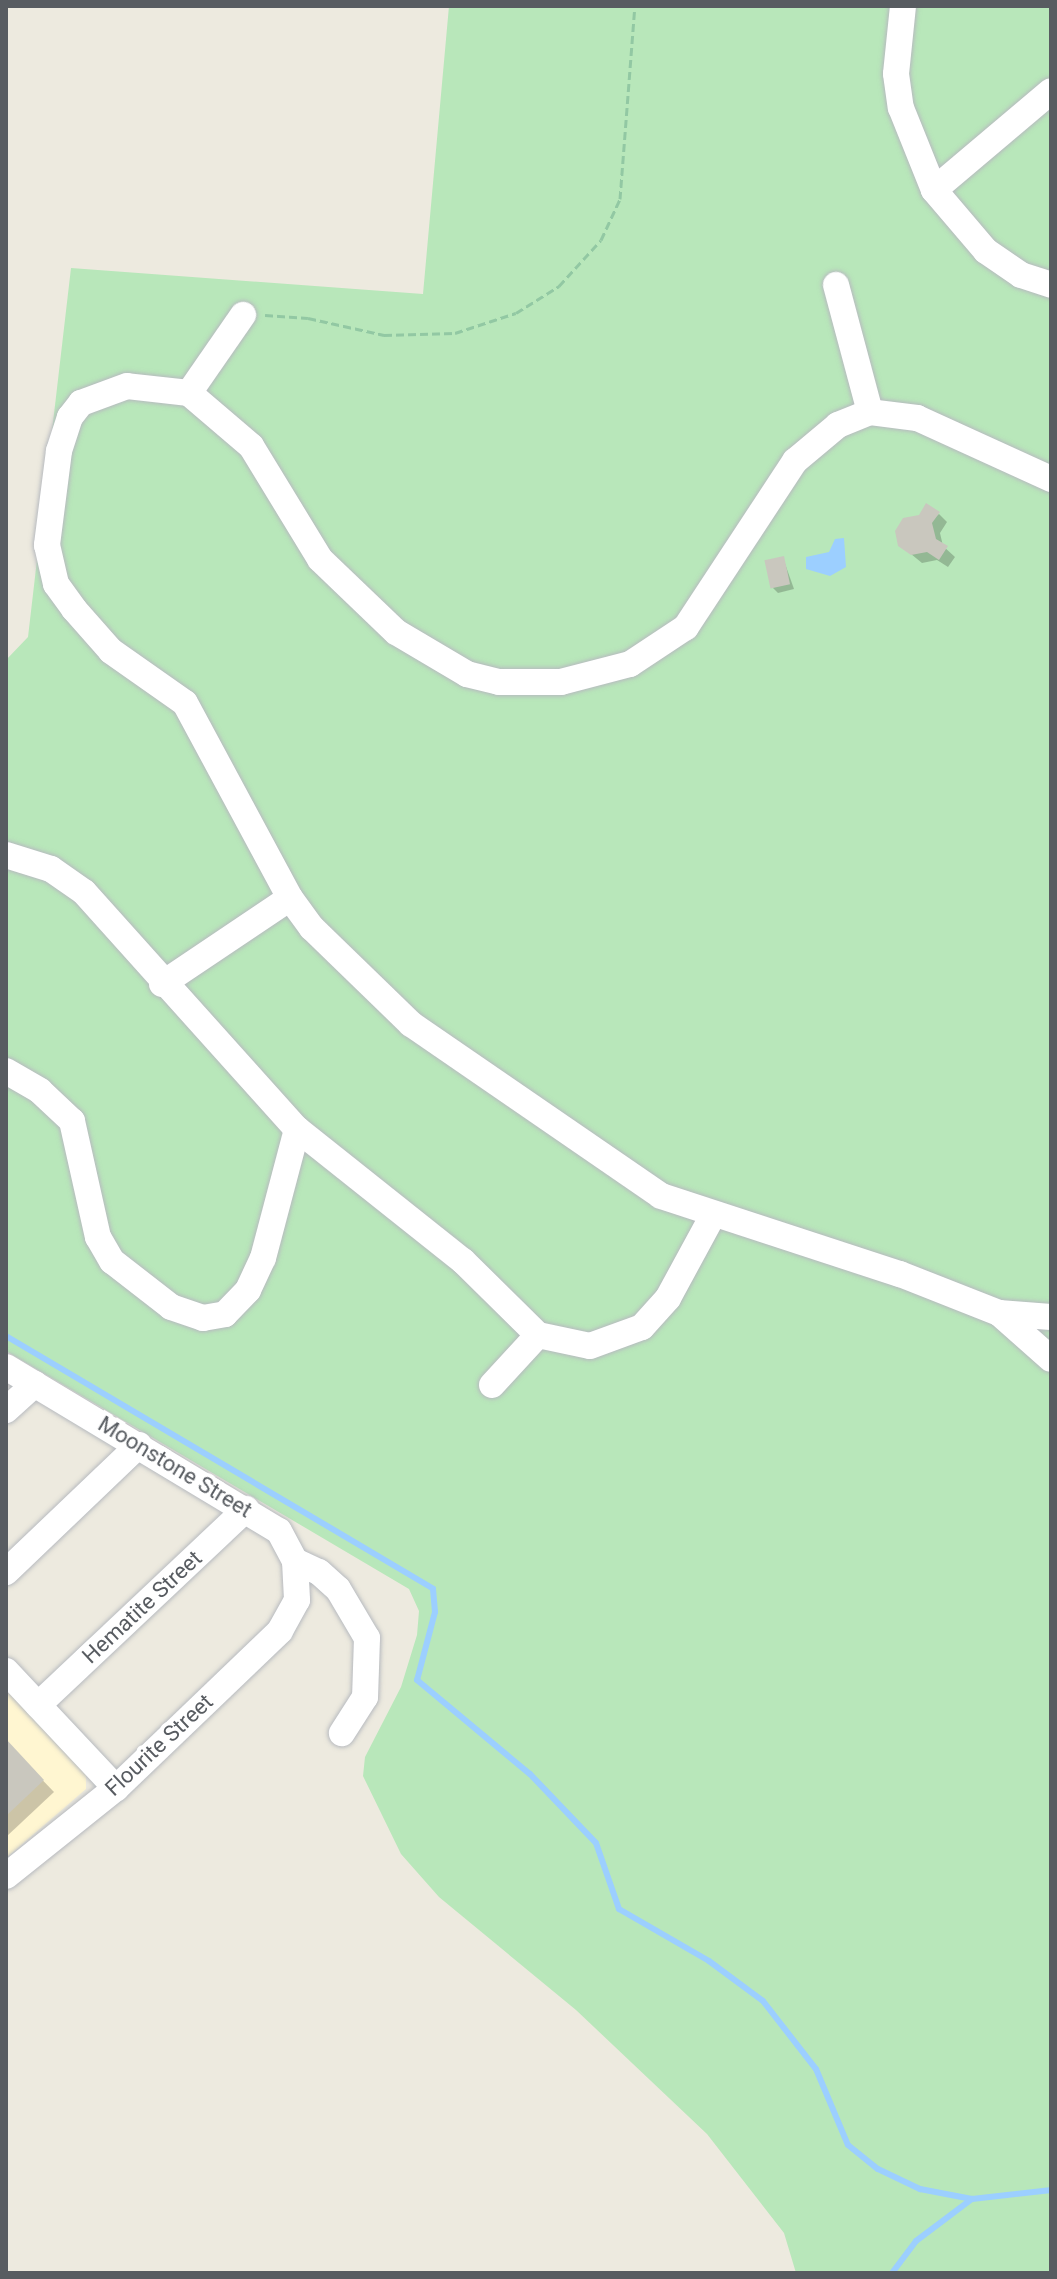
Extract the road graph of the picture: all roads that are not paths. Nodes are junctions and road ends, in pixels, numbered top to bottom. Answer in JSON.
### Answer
{"nodes":[{"id":1,"x":903,"y":6,"type":"edge"},
{"id":2,"x":1051,"y":91,"type":"edge"},
{"id":3,"x":934,"y":190,"type":"junction"},
{"id":4,"x":836,"y":285,"type":"dead end"},
{"id":5,"x":1051,"y":285,"type":"edge"},
{"id":6,"x":243,"y":315,"type":"road end"},
{"id":7,"x":189,"y":393,"type":"junction"},
{"id":8,"x":870,"y":412,"type":"junction"},
{"id":9,"x":1051,"y":479,"type":"edge"},
{"id":10,"x":6,"y":855,"type":"edge"},
{"id":11,"x":290,"y":898,"type":"junction"},
{"id":12,"x":162,"y":984,"type":"junction"},
{"id":13,"x":6,"y":1071,"type":"edge"},
{"id":14,"x":297,"y":1129,"type":"junction"},
{"id":15,"x":713,"y":1215,"type":"junction"},
{"id":16,"x":999,"y":1313,"type":"junction"},
{"id":17,"x":1051,"y":1317,"type":"edge"},
{"id":18,"x":538,"y":1335,"type":"junction"},
{"id":19,"x":1051,"y":1359,"type":"edge"},
{"id":20,"x":6,"y":1367,"type":"edge"},
{"id":21,"x":35,"y":1384,"type":"junction"},
{"id":22,"x":492,"y":1385,"type":"dead end"},
{"id":23,"x":6,"y":1410,"type":"edge"},
{"id":24,"x":139,"y":1445,"type":"junction"},
{"id":25,"x":246,"y":1509,"type":"junction"},
{"id":26,"x":295,"y":1561,"type":"junction"},
{"id":27,"x":6,"y":1572,"type":"edge"},
{"id":28,"x":297,"y":1600,"type":"joint"},
{"id":29,"x":6,"y":1671,"type":"edge"},
{"id":30,"x":38,"y":1705,"type":"junction"},
{"id":31,"x":342,"y":1733,"type":"dead end"},
{"id":32,"x":116,"y":1788,"type":"junction"},
{"id":33,"x":6,"y":1876,"type":"edge"}],
"edges":[{"from":1,"to":3,"type":"street"},
{"from":2,"to":3,"type":"street"},
{"from":3,"to":5,"type":"street"},
{"from":4,"to":8,"type":"street"},
{"from":6,"to":7,"type":"street"},
{"from":7,"to":8,"type":"street"},
{"from":7,"to":11,"type":"street"},
{"from":8,"to":9,"type":"street"},
{"from":10,"to":12,"type":"street"},
{"from":11,"to":12,"type":"street"},
{"from":11,"to":15,"type":"street"},
{"from":12,"to":14,"type":"street"},
{"from":13,"to":14,"type":"street"},
{"from":14,"to":18,"type":"street"},
{"from":15,"to":16,"type":"street"},
{"from":15,"to":18,"type":"street"},
{"from":16,"to":17,"type":"street"},
{"from":16,"to":19,"type":"street"},
{"from":18,"to":22,"type":"street"},
{"from":20,"to":21,"type":"street","name":"Moonstone Street"},
{"from":21,"to":23,"type":"street"},
{"from":21,"to":24,"type":"street","name":"Moonstone Street"},
{"from":24,"to":25,"type":"street","name":"Moonstone Street"},
{"from":24,"to":27,"type":"street"},
{"from":25,"to":26,"type":"street","name":"Moonstone Street"},
{"from":25,"to":30,"type":"street","name":"Hematite Street"},
{"from":26,"to":28,"type":"street","name":"Moonstone Street"},
{"from":26,"to":31,"type":"street"},
{"from":28,"to":32,"type":"street","name":"Flourite Street"},
{"from":29,"to":30,"type":"street"},
{"from":30,"to":32,"type":"street"},
{"from":32,"to":33,"type":"street","name":"Flourite Street"}]}
